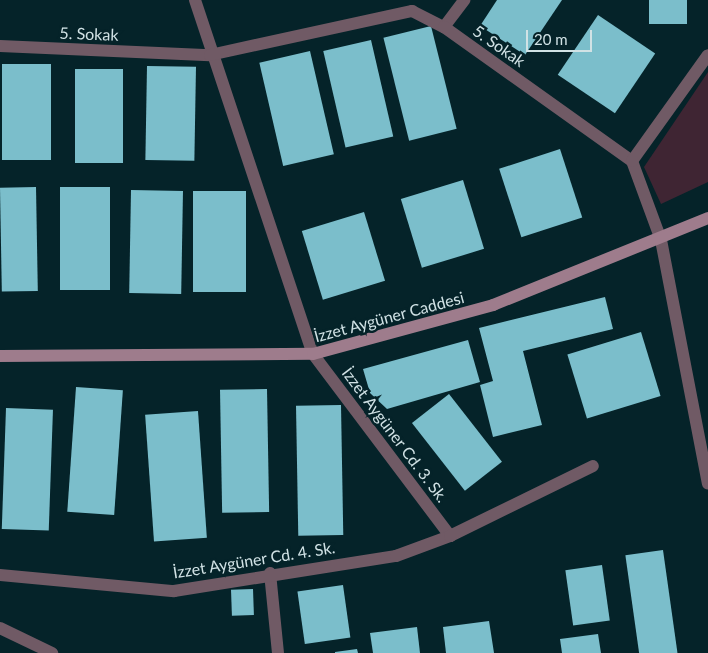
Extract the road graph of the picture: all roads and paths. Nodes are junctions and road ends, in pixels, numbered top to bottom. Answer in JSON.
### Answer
{"nodes":[{"id":1,"x":195,"y":0,"type":"edge"},
{"id":2,"x":464,"y":0,"type":"edge"},
{"id":3,"x":444,"y":28,"type":"junction"},
{"id":4,"x":0,"y":46,"type":"edge"},
{"id":5,"x":210,"y":55,"type":"junction"},
{"id":6,"x":708,"y":55,"type":"edge"},
{"id":7,"x":632,"y":161,"type":"junction"},
{"id":8,"x":708,"y":218,"type":"edge"},
{"id":9,"x":661,"y":240,"type":"junction"},
{"id":10,"x":313,"y":354,"type":"junction"},
{"id":11,"x":0,"y":356,"type":"edge"},
{"id":12,"x":593,"y":466,"type":"dead end"},
{"id":13,"x":708,"y":484,"type":"edge"},
{"id":14,"x":450,"y":536,"type":"junction"},
{"id":15,"x":270,"y":572,"type":"junction"},
{"id":16,"x":0,"y":575,"type":"edge"},
{"id":17,"x":0,"y":628,"type":"edge"},
{"id":18,"x":47,"y":653,"type":"edge"},
{"id":19,"x":52,"y":653,"type":"edge"},
{"id":20,"x":278,"y":653,"type":"edge"}],
"edges":[{"from":1,"to":5,"type":"street","name":"İzzet Aygüner Cd. 3. Sk."},
{"from":2,"to":3,"type":"street"},
{"from":3,"to":5,"type":"street","name":"5. Sokak"},
{"from":3,"to":7,"type":"street","name":"5. Sokak"},
{"from":4,"to":5,"type":"street","name":"5. Sokak"},
{"from":5,"to":10,"type":"street","name":"İzzet Aygüner Cd. 3. Sk."},
{"from":6,"to":7,"type":"street"},
{"from":7,"to":9,"type":"street"},
{"from":8,"to":9,"type":"street","name":"İzzet Aygüner Caddesi"},
{"from":9,"to":10,"type":"street","name":"İzzet Aygüner Caddesi"},
{"from":9,"to":13,"type":"street"},
{"from":10,"to":11,"type":"street","name":"İzzet Aygüner Caddesi"},
{"from":10,"to":14,"type":"street","name":"İzzet Aygüner Cd. 3. Sk."},
{"from":12,"to":14,"type":"street","name":"İzzet Aygüner Cd. 4. Sk."},
{"from":14,"to":15,"type":"street","name":"İzzet Aygüner Cd. 4. Sk."},
{"from":15,"to":16,"type":"street","name":"İzzet Aygüner Cd. 4. Sk."},
{"from":15,"to":20,"type":"street"},
{"from":17,"to":18,"type":"street"},
{"from":18,"to":19,"type":"street"}]}
